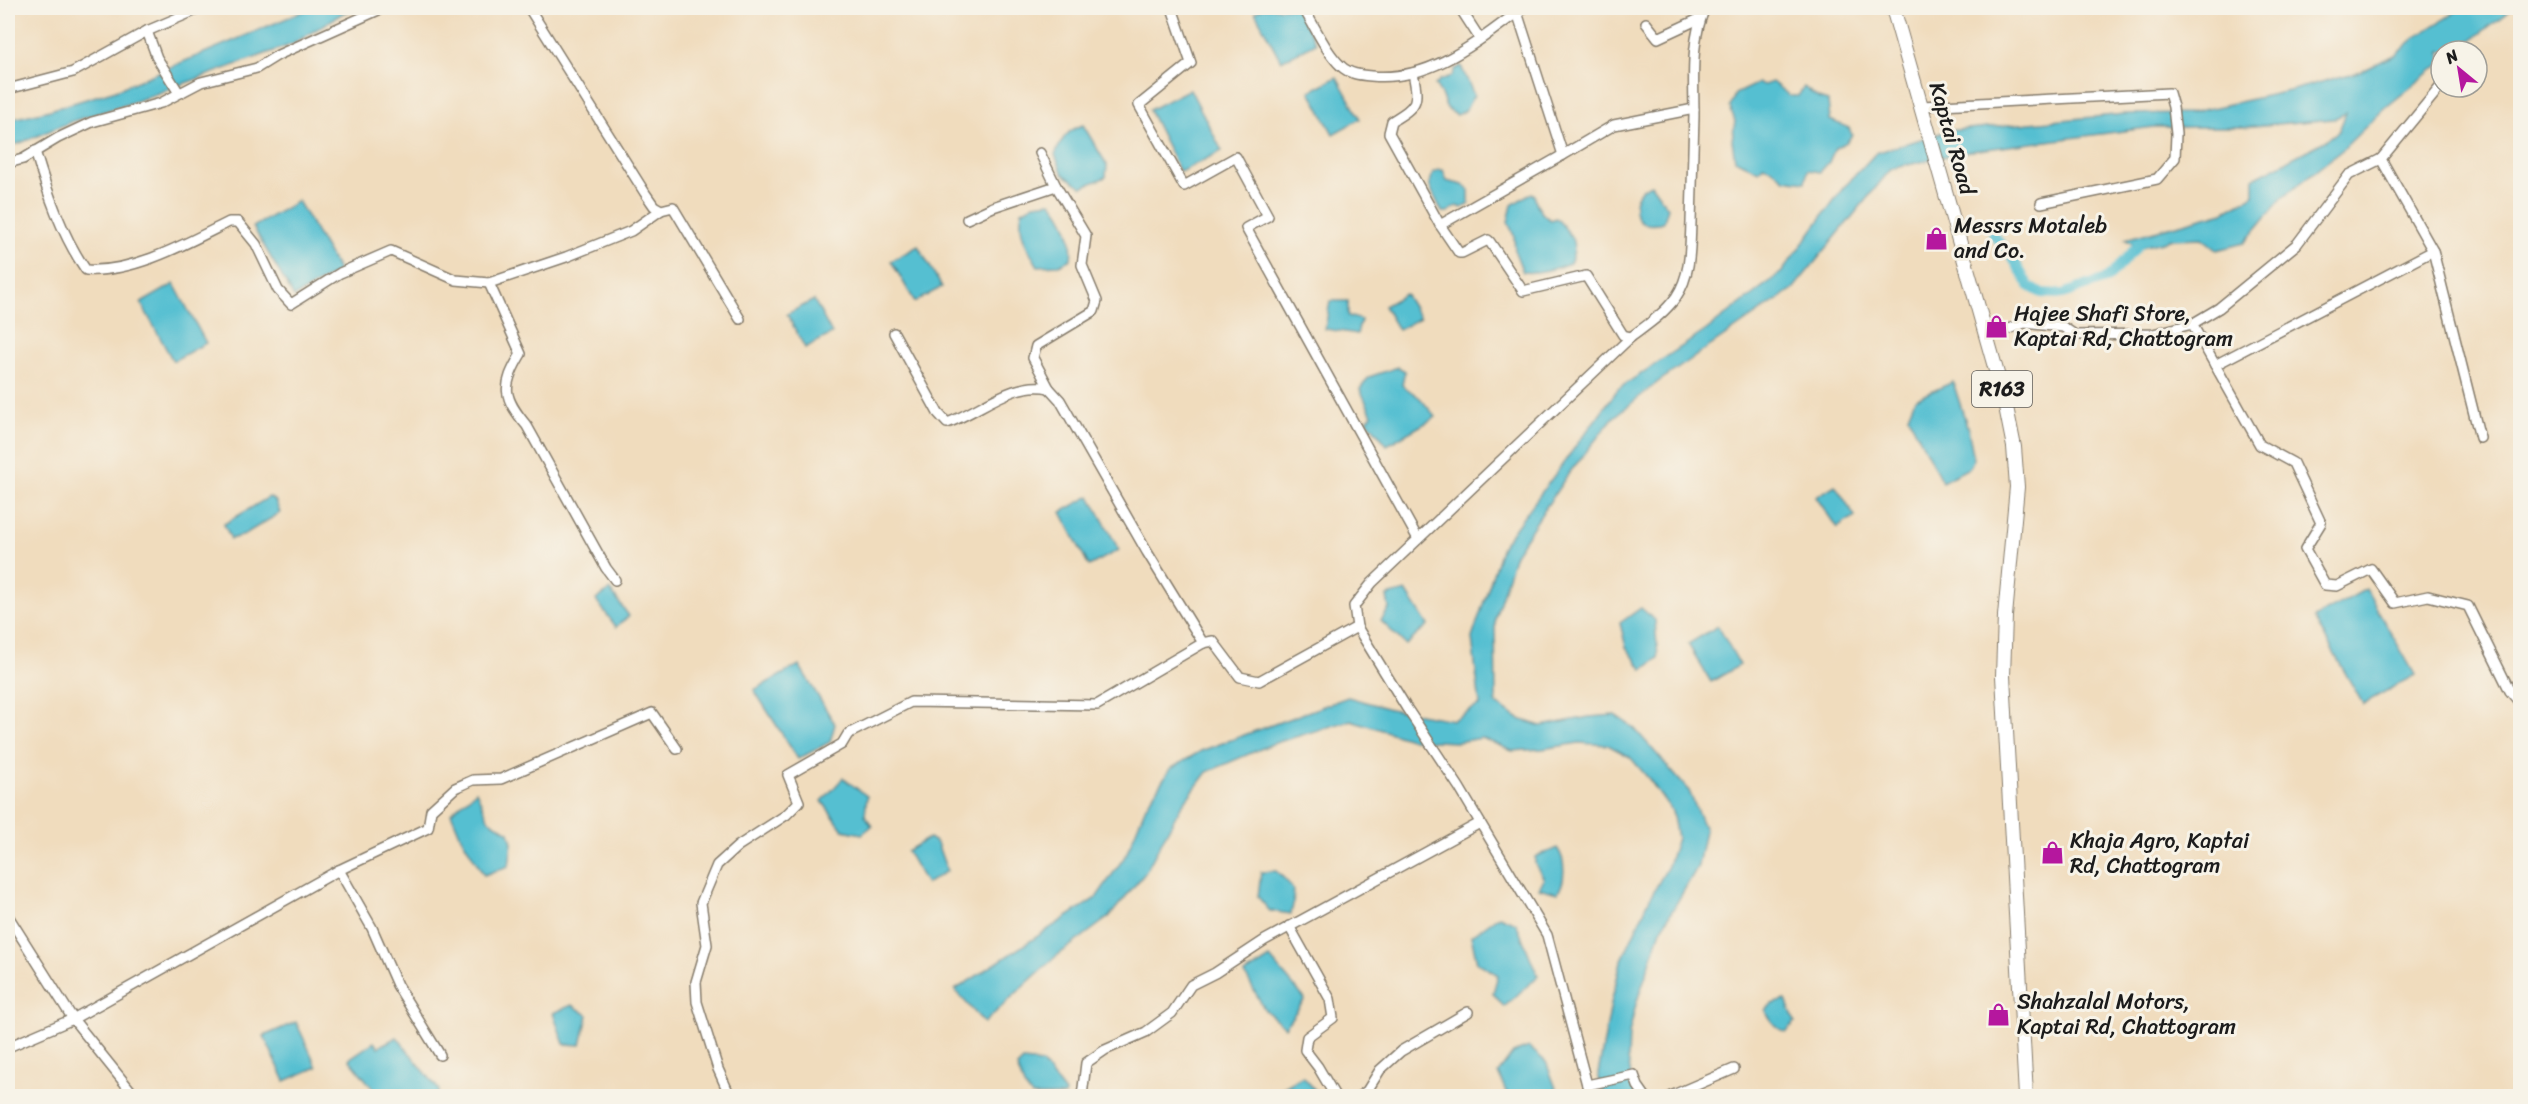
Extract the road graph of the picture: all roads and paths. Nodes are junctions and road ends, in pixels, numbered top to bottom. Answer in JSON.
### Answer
{"nodes":[{"id":1,"x":201,"y":8,"type":"edge"},
{"id":2,"x":383,"y":8,"type":"edge"},
{"id":3,"x":529,"y":8,"type":"edge"},
{"id":4,"x":1172,"y":8,"type":"edge"},
{"id":5,"x":1303,"y":8,"type":"edge"},
{"id":6,"x":1460,"y":8,"type":"edge"},
{"id":7,"x":1706,"y":8,"type":"edge"},
{"id":8,"x":1893,"y":8,"type":"edge"},
{"id":9,"x":1898,"y":8,"type":"edge"},
{"id":10,"x":1520,"y":10,"type":"edge"},
{"id":11,"x":1701,"y":18,"type":"junction"},
{"id":12,"x":1646,"y":23,"type":"dead end"},
{"id":13,"x":1898,"y":24,"type":"junction"},
{"id":14,"x":147,"y":31,"type":"junction"},
{"id":15,"x":1480,"y":39,"type":"junction"},
{"id":16,"x":1413,"y":73,"type":"junction"},
{"id":17,"x":8,"y":89,"type":"edge"},
{"id":18,"x":178,"y":91,"type":"junction"},
{"id":19,"x":2430,"y":99,"type":"edge"},
{"id":20,"x":1922,"y":106,"type":"junction"},
{"id":21,"x":1694,"y":109,"type":"junction"},
{"id":22,"x":35,"y":152,"type":"junction"},
{"id":23,"x":1040,"y":153,"type":"dead end"},
{"id":24,"x":1563,"y":155,"type":"junction"},
{"id":25,"x":2381,"y":159,"type":"junction"},
{"id":26,"x":8,"y":163,"type":"edge"},
{"id":27,"x":1056,"y":186,"type":"junction"},
{"id":28,"x":2041,"y":203,"type":"dead end"},
{"id":29,"x":661,"y":210,"type":"junction"},
{"id":30,"x":967,"y":219,"type":"dead end"},
{"id":31,"x":1440,"y":225,"type":"junction"},
{"id":32,"x":2433,"y":251,"type":"junction"},
{"id":33,"x":489,"y":283,"type":"junction"},
{"id":34,"x":740,"y":318,"type":"dead end"},
{"id":35,"x":2192,"y":324,"type":"junction"},
{"id":36,"x":894,"y":333,"type":"dead end"},
{"id":37,"x":1631,"y":337,"type":"junction"},
{"id":38,"x":1988,"y":337,"type":"junction"},
{"id":39,"x":2215,"y":366,"type":"junction"},
{"id":40,"x":1048,"y":388,"type":"junction"},
{"id":41,"x":2480,"y":438,"type":"dead end"},
{"id":42,"x":1418,"y":539,"type":"junction"},
{"id":43,"x":615,"y":580,"type":"dead end"},
{"id":44,"x":1357,"y":627,"type":"junction"},
{"id":45,"x":1203,"y":643,"type":"junction"},
{"id":46,"x":2520,"y":703,"type":"edge"},
{"id":47,"x":676,"y":750,"type":"dead end"},
{"id":48,"x":1480,"y":823,"type":"junction"},
{"id":49,"x":339,"y":870,"type":"junction"},
{"id":50,"x":8,"y":916,"type":"edge"},
{"id":51,"x":1289,"y":926,"type":"junction"},
{"id":52,"x":1468,"y":1011,"type":"dead end"},
{"id":53,"x":72,"y":1019,"type":"junction"},
{"id":54,"x":8,"y":1047,"type":"edge"},
{"id":55,"x":440,"y":1055,"type":"dead end"},
{"id":56,"x":1734,"y":1069,"type":"dead end"},
{"id":57,"x":1592,"y":1084,"type":"junction"},
{"id":58,"x":135,"y":1096,"type":"edge"},
{"id":59,"x":730,"y":1096,"type":"edge"},
{"id":60,"x":1082,"y":1096,"type":"edge"},
{"id":61,"x":1335,"y":1096,"type":"edge"},
{"id":62,"x":1360,"y":1096,"type":"edge"},
{"id":63,"x":1590,"y":1096,"type":"edge"},
{"id":64,"x":1645,"y":1096,"type":"edge"},
{"id":65,"x":1671,"y":1096,"type":"edge"},
{"id":66,"x":2026,"y":1096,"type":"edge"}],
"edges":[{"from":1,"to":14,"type":"street"},
{"from":2,"to":18,"type":"street"},
{"from":3,"to":29,"type":"street"},
{"from":4,"to":42,"type":"street"},
{"from":5,"to":16,"type":"street"},
{"from":6,"to":15,"type":"street"},
{"from":7,"to":11,"type":"street"},
{"from":8,"to":13,"type":"main road","number":"R163"},
{"from":9,"to":13,"type":"main road","number":"R163"},
{"from":10,"to":15,"type":"street"},
{"from":10,"to":24,"type":"street"},
{"from":11,"to":12,"type":"street"},
{"from":11,"to":21,"type":"street"},
{"from":13,"to":20,"type":"main road","name":"Kaptai Road","number":"R163"},
{"from":14,"to":17,"type":"street"},
{"from":14,"to":18,"type":"street"},
{"from":15,"to":16,"type":"street"},
{"from":16,"to":31,"type":"street"},
{"from":18,"to":22,"type":"street"},
{"from":19,"to":25,"type":"street"},
{"from":20,"to":28,"type":"street"},
{"from":20,"to":38,"type":"main road","name":"Kaptai Road","number":"R163"},
{"from":21,"to":24,"type":"street"},
{"from":21,"to":37,"type":"street"},
{"from":22,"to":26,"type":"street"},
{"from":22,"to":33,"type":"street"},
{"from":23,"to":27,"type":"street"},
{"from":24,"to":31,"type":"street"},
{"from":25,"to":32,"type":"street"},
{"from":25,"to":35,"type":"street"},
{"from":27,"to":30,"type":"street"},
{"from":27,"to":40,"type":"street"},
{"from":29,"to":33,"type":"street"},
{"from":29,"to":34,"type":"street"},
{"from":31,"to":37,"type":"street"},
{"from":32,"to":39,"type":"street"},
{"from":32,"to":41,"type":"street"},
{"from":33,"to":43,"type":"street"},
{"from":35,"to":38,"type":"street"},
{"from":35,"to":39,"type":"street"},
{"from":36,"to":40,"type":"street"},
{"from":37,"to":42,"type":"street"},
{"from":38,"to":66,"type":"main road","name":"Kaptai Road","number":"R163"},
{"from":39,"to":46,"type":"street"},
{"from":40,"to":45,"type":"street"},
{"from":42,"to":44,"type":"street"},
{"from":44,"to":45,"type":"street"},
{"from":44,"to":48,"type":"street"},
{"from":45,"to":59,"type":"street"},
{"from":47,"to":49,"type":"street"},
{"from":48,"to":51,"type":"street"},
{"from":48,"to":57,"type":"street"},
{"from":49,"to":53,"type":"street"},
{"from":49,"to":55,"type":"street"},
{"from":50,"to":53,"type":"street"},
{"from":51,"to":60,"type":"street"},
{"from":51,"to":61,"type":"street"},
{"from":52,"to":62,"type":"street"},
{"from":53,"to":54,"type":"street"},
{"from":53,"to":58,"type":"street"},
{"from":56,"to":65,"type":"street"},
{"from":57,"to":63,"type":"street"},
{"from":57,"to":64,"type":"street"}]}
